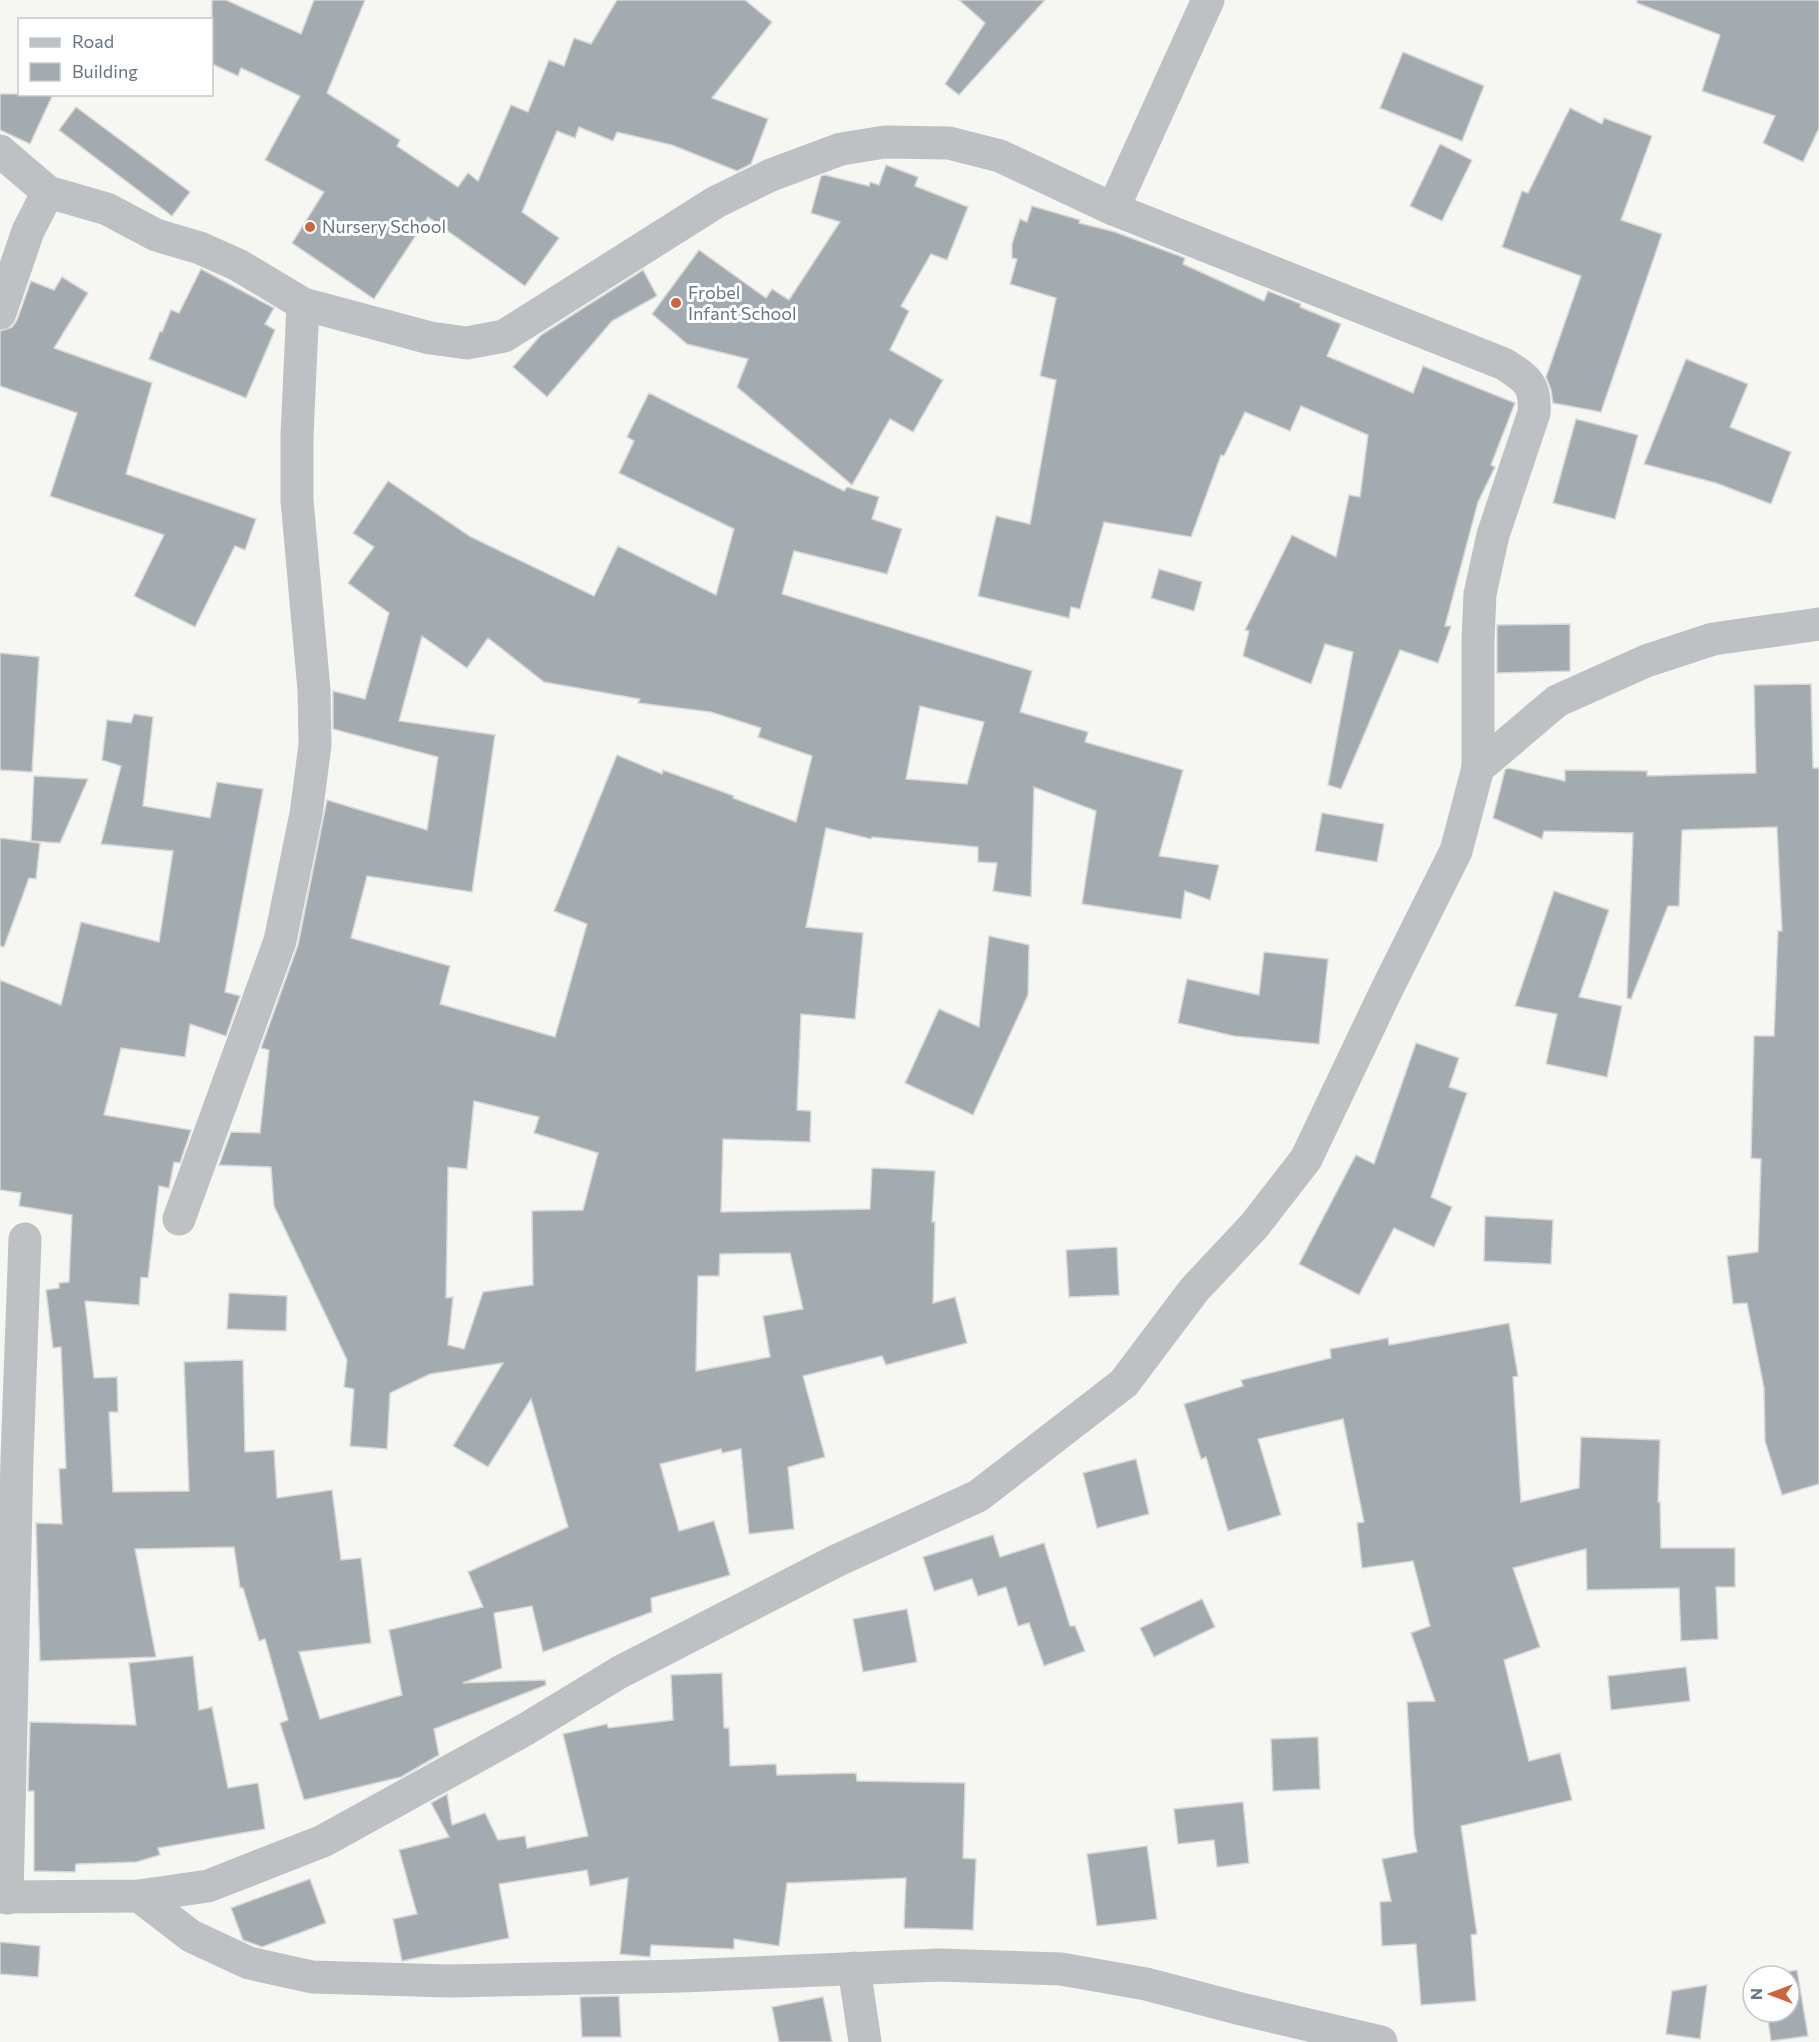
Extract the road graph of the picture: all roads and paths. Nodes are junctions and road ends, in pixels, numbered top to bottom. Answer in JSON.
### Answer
{"nodes":[{"id":1,"x":1208,"y":0,"type":"edge"},
{"id":2,"x":0,"y":151,"type":"edge"},
{"id":3,"x":48,"y":192,"type":"junction"},
{"id":4,"x":1113,"y":209,"type":"junction"},
{"id":5,"x":303,"y":304,"type":"junction"},
{"id":6,"x":0,"y":313,"type":"edge"},
{"id":7,"x":1819,"y":624,"type":"edge"},
{"id":8,"x":1478,"y":768,"type":"junction"},
{"id":9,"x":178,"y":1219,"type":"dead end"},
{"id":10,"x":25,"y":1239,"type":"dead end"},
{"id":11,"x":139,"y":1896,"type":"junction"},
{"id":12,"x":3,"y":1897,"type":"edge"},
{"id":13,"x":854,"y":1968,"type":"junction"},
{"id":14,"x":865,"y":2042,"type":"edge"},
{"id":15,"x":1381,"y":2042,"type":"edge"}],
"edges":[{"from":1,"to":4,"type":"street"},
{"from":2,"to":3,"type":"street"},
{"from":3,"to":5,"type":"street"},
{"from":3,"to":6,"type":"street"},
{"from":4,"to":5,"type":"street"},
{"from":4,"to":8,"type":"street"},
{"from":5,"to":9,"type":"street"},
{"from":7,"to":8,"type":"street"},
{"from":8,"to":11,"type":"street"},
{"from":10,"to":12,"type":"street"},
{"from":11,"to":12,"type":"street"},
{"from":11,"to":13,"type":"street"},
{"from":13,"to":14,"type":"street"},
{"from":13,"to":15,"type":"street"}]}
